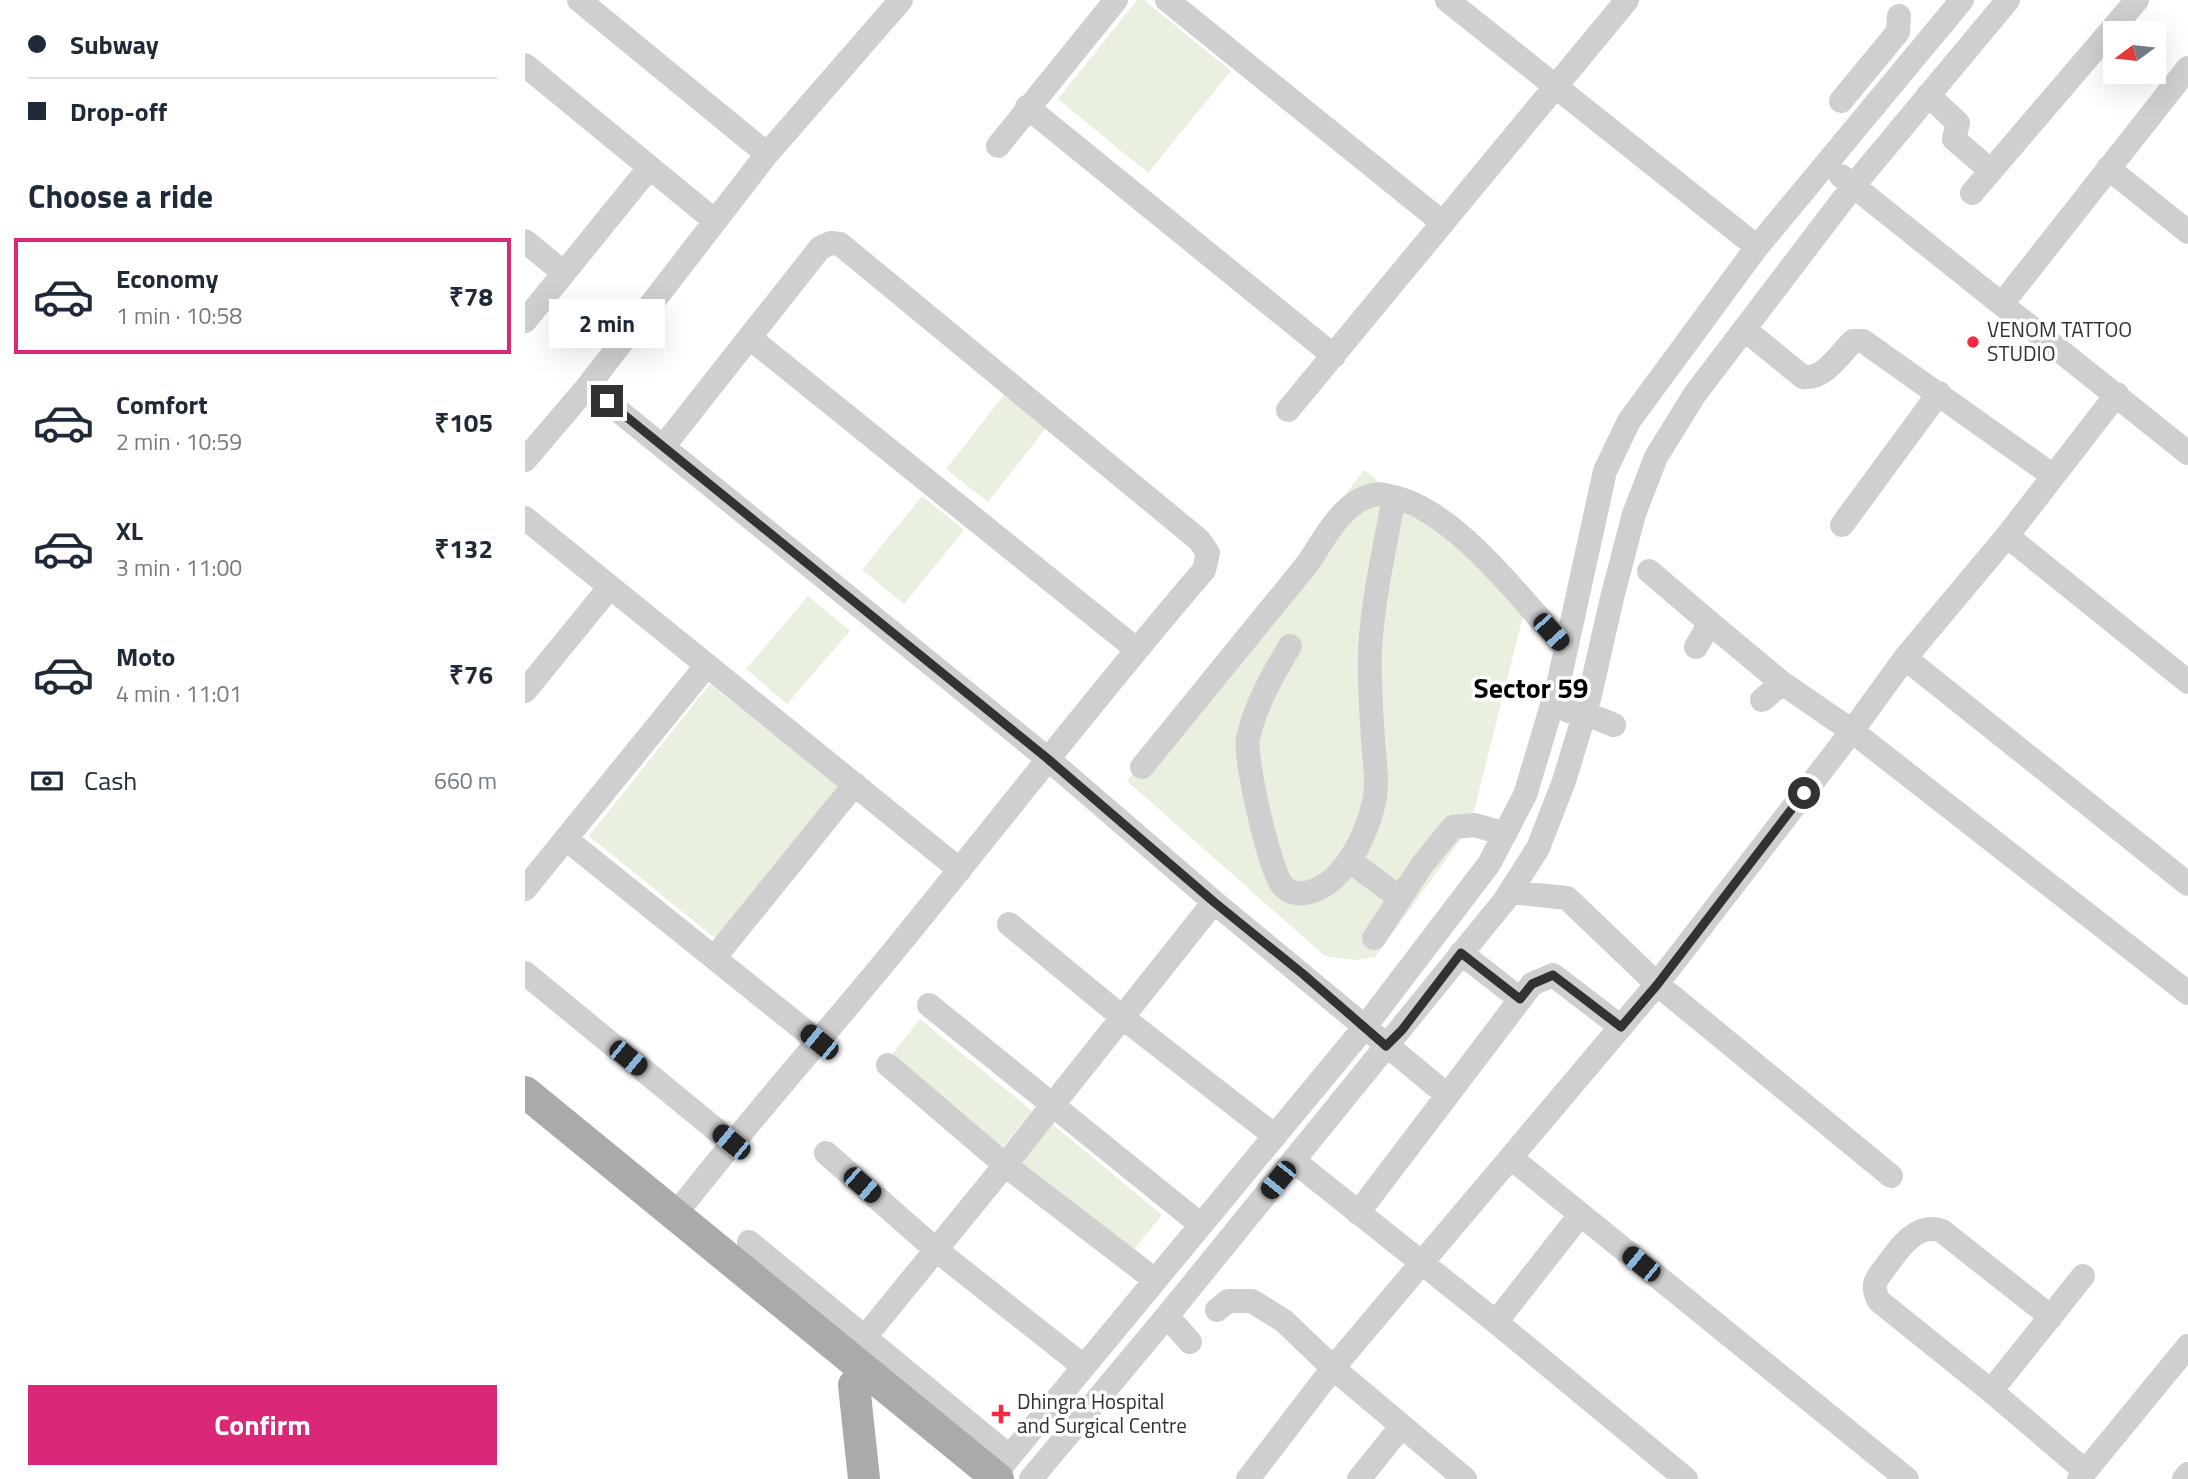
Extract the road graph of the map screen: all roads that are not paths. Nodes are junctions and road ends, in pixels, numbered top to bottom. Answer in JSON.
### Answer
{"nodes":[{"id":1,"x":579,"y":0,"type":"edge"},
{"id":2,"x":901,"y":0,"type":"edge"},
{"id":3,"x":1116,"y":0,"type":"edge"},
{"id":4,"x":1167,"y":0,"type":"edge"},
{"id":5,"x":1447,"y":0,"type":"edge"},
{"id":6,"x":1627,"y":0,"type":"edge"},
{"id":7,"x":1962,"y":0,"type":"edge"},
{"id":8,"x":2008,"y":0,"type":"edge"},
{"id":9,"x":2137,"y":0,"type":"edge"},
{"id":10,"x":1919,"y":52,"type":"junction"},
{"id":11,"x":525,"y":65,"type":"edge"},
{"id":12,"x":2188,"y":68,"type":"edge"},
{"id":13,"x":1556,"y":86,"type":"junction"},
{"id":14,"x":1928,"y":96,"type":"junction"},
{"id":15,"x":1841,"y":101,"type":"dead end"},
{"id":16,"x":1027,"y":107,"type":"junction"},
{"id":17,"x":998,"y":146,"type":"dead end"},
{"id":18,"x":767,"y":154,"type":"junction"},
{"id":19,"x":1825,"y":165,"type":"junction"},
{"id":20,"x":649,"y":168,"type":"junction"},
{"id":21,"x":2108,"y":168,"type":"junction"},
{"id":22,"x":1991,"y":171,"type":"junction"},
{"id":23,"x":1854,"y":185,"type":"junction"},
{"id":24,"x":1972,"y":193,"type":"dead end"},
{"id":25,"x":715,"y":221,"type":"junction"},
{"id":26,"x":1443,"y":223,"type":"junction"},
{"id":27,"x":2188,"y":231,"type":"edge"},
{"id":28,"x":525,"y":241,"type":"edge"},
{"id":29,"x":1757,"y":247,"type":"junction"},
{"id":30,"x":564,"y":273,"type":"junction"},
{"id":31,"x":2002,"y":303,"type":"junction"},
{"id":32,"x":525,"y":321,"type":"edge"},
{"id":33,"x":1744,"y":329,"type":"junction"},
{"id":34,"x":750,"y":338,"type":"junction"},
{"id":35,"x":1334,"y":356,"type":"junction"},
{"id":36,"x":588,"y":386,"type":"junction"},
{"id":37,"x":1939,"y":393,"type":"junction"},
{"id":38,"x":2117,"y":394,"type":"junction"},
{"id":39,"x":1288,"y":410,"type":"dead end"},
{"id":40,"x":663,"y":447,"type":"junction"},
{"id":41,"x":2188,"y":453,"type":"edge"},
{"id":42,"x":525,"y":460,"type":"edge"},
{"id":43,"x":2052,"y":475,"type":"junction"},
{"id":44,"x":1394,"y":497,"type":"junction"},
{"id":45,"x":525,"y":518,"type":"edge"},
{"id":46,"x":1842,"y":525,"type":"dead end"},
{"id":47,"x":2007,"y":536,"type":"junction"},
{"id":48,"x":1649,"y":570,"type":"dead end"},
{"id":49,"x":610,"y":587,"type":"junction"},
{"id":50,"x":1710,"y":623,"type":"junction"},
{"id":51,"x":1290,"y":646,"type":"dead end"},
{"id":52,"x":1696,"y":647,"type":"dead end"},
{"id":53,"x":1136,"y":649,"type":"junction"},
{"id":54,"x":1566,"y":649,"type":"junction"},
{"id":55,"x":1905,"y":658,"type":"junction"},
{"id":56,"x":707,"y":665,"type":"junction"},
{"id":57,"x":2188,"y":682,"type":"edge"},
{"id":58,"x":1782,"y":683,"type":"junction"},
{"id":59,"x":525,"y":691,"type":"edge"},
{"id":60,"x":1762,"y":700,"type":"dead end"},
{"id":61,"x":1551,"y":708,"type":"junction"},
{"id":62,"x":1584,"y":713,"type":"junction"},
{"id":63,"x":1614,"y":725,"type":"dead end"},
{"id":64,"x":1852,"y":731,"type":"junction"},
{"id":65,"x":1048,"y":759,"type":"junction"},
{"id":66,"x":1142,"y":766,"type":"dead end"},
{"id":67,"x":855,"y":784,"type":"junction"},
{"id":68,"x":1505,"y":834,"type":"junction"},
{"id":69,"x":566,"y":839,"type":"junction"},
{"id":70,"x":1350,"y":862,"type":"junction"},
{"id":71,"x":960,"y":870,"type":"junction"},
{"id":72,"x":2188,"y":884,"type":"edge"},
{"id":73,"x":525,"y":889,"type":"edge"},
{"id":74,"x":1510,"y":892,"type":"junction"},
{"id":75,"x":1400,"y":898,"type":"junction"},
{"id":76,"x":1214,"y":902,"type":"junction"},
{"id":77,"x":1009,"y":924,"type":"dead end"},
{"id":78,"x":1374,"y":938,"type":"dead end"},
{"id":79,"x":1461,"y":953,"type":"junction"},
{"id":80,"x":715,"y":957,"type":"junction"},
{"id":81,"x":525,"y":973,"type":"edge"},
{"id":82,"x":1657,"y":985,"type":"junction"},
{"id":83,"x":2188,"y":993,"type":"edge"},
{"id":84,"x":1520,"y":999,"type":"junction"},
{"id":85,"x":929,"y":1005,"type":"dead end"},
{"id":86,"x":1122,"y":1017,"type":"junction"},
{"id":87,"x":1621,"y":1027,"type":"junction"},
{"id":88,"x":1364,"y":1028,"type":"junction"},
{"id":89,"x":819,"y":1042,"type":"junction"},
{"id":90,"x":1386,"y":1046,"type":"junction"},
{"id":91,"x":888,"y":1066,"type":"dead end"},
{"id":92,"x":525,"y":1092,"type":"edge"},
{"id":93,"x":1447,"y":1095,"type":"junction"},
{"id":94,"x":1052,"y":1106,"type":"junction"},
{"id":95,"x":525,"y":1110,"type":"edge"},
{"id":96,"x":1275,"y":1136,"type":"junction"},
{"id":97,"x":731,"y":1142,"type":"junction"},
{"id":98,"x":826,"y":1153,"type":"dead end"},
{"id":99,"x":1511,"y":1158,"type":"junction"},
{"id":100,"x":1294,"y":1161,"type":"junction"},
{"id":101,"x":1005,"y":1165,"type":"junction"},
{"id":102,"x":1891,"y":1176,"type":"dead end"},
{"id":103,"x":1358,"y":1213,"type":"junction"},
{"id":104,"x":1580,"y":1214,"type":"junction"},
{"id":105,"x":675,"y":1215,"type":"junction"},
{"id":106,"x":1201,"y":1225,"type":"junction"},
{"id":107,"x":749,"y":1242,"type":"dead end"},
{"id":108,"x":935,"y":1249,"type":"junction"},
{"id":109,"x":1423,"y":1264,"type":"junction"},
{"id":110,"x":2084,"y":1276,"type":"dead end"},
{"id":111,"x":1156,"y":1280,"type":"junction"},
{"id":112,"x":1217,"y":1310,"type":"dead end"},
{"id":113,"x":1167,"y":1316,"type":"junction"},
{"id":114,"x":2051,"y":1317,"type":"junction"},
{"id":115,"x":1496,"y":1322,"type":"junction"},
{"id":116,"x":865,"y":1337,"type":"junction"},
{"id":117,"x":1190,"y":1342,"type":"dead end"},
{"id":118,"x":2188,"y":1346,"type":"edge"},
{"id":119,"x":1083,"y":1366,"type":"junction"},
{"id":120,"x":1333,"y":1368,"type":"junction"},
{"id":121,"x":854,"y":1385,"type":"junction"},
{"id":122,"x":1991,"y":1391,"type":"junction"},
{"id":123,"x":1401,"y":1427,"type":"junction"},
{"id":124,"x":992,"y":1474,"type":"edge"},
{"id":125,"x":2188,"y":1474,"type":"edge"},
{"id":126,"x":2082,"y":1475,"type":"edge"},
{"id":127,"x":864,"y":1479,"type":"edge"},
{"id":128,"x":1031,"y":1479,"type":"edge"},
{"id":129,"x":1248,"y":1479,"type":"edge"},
{"id":130,"x":1359,"y":1479,"type":"edge"},
{"id":131,"x":1465,"y":1479,"type":"edge"},
{"id":132,"x":1686,"y":1479,"type":"edge"},
{"id":133,"x":1907,"y":1479,"type":"edge"},
{"id":134,"x":2184,"y":1479,"type":"edge"}],
"edges":[{"from":1,"to":18,"type":"street"},
{"from":2,"to":18,"type":"street"},
{"from":3,"to":16,"type":"street"},
{"from":4,"to":26,"type":"street"},
{"from":5,"to":13,"type":"street"},
{"from":6,"to":13,"type":"street"},
{"from":7,"to":10,"type":"street"},
{"from":8,"to":14,"type":"street"},
{"from":9,"to":22,"type":"street"},
{"from":10,"to":15,"type":"street"},
{"from":10,"to":19,"type":"street"},
{"from":11,"to":20,"type":"street"},
{"from":12,"to":21,"type":"street"},
{"from":13,"to":26,"type":"street"},
{"from":13,"to":29,"type":"street"},
{"from":14,"to":22,"type":"street"},
{"from":14,"to":23,"type":"street"},
{"from":16,"to":17,"type":"street"},
{"from":16,"to":35,"type":"street"},
{"from":18,"to":25,"type":"street"},
{"from":19,"to":23,"type":"street"},
{"from":19,"to":29,"type":"street"},
{"from":20,"to":25,"type":"street"},
{"from":20,"to":30,"type":"street"},
{"from":21,"to":27,"type":"street"},
{"from":21,"to":31,"type":"street"},
{"from":22,"to":24,"type":"street"},
{"from":23,"to":31,"type":"street"},
{"from":23,"to":33,"type":"street"},
{"from":25,"to":36,"type":"street"},
{"from":26,"to":35,"type":"street"},
{"from":28,"to":30,"type":"street"},
{"from":29,"to":54,"type":"street"},
{"from":30,"to":32,"type":"street"},
{"from":31,"to":38,"type":"street"},
{"from":33,"to":37,"type":"street"},
{"from":33,"to":62,"type":"street"},
{"from":34,"to":40,"type":"street"},
{"from":34,"to":53,"type":"street"},
{"from":34,"to":53,"type":"street"},
{"from":35,"to":39,"type":"street"},
{"from":36,"to":40,"type":"street"},
{"from":36,"to":42,"type":"street"},
{"from":37,"to":43,"type":"street"},
{"from":37,"to":46,"type":"street"},
{"from":38,"to":41,"type":"street"},
{"from":38,"to":43,"type":"street"},
{"from":40,"to":65,"type":"street"},
{"from":43,"to":47,"type":"street"},
{"from":44,"to":54,"type":"street"},
{"from":44,"to":66,"type":"street"},
{"from":44,"to":70,"type":"street"},
{"from":45,"to":49,"type":"street"},
{"from":47,"to":55,"type":"street"},
{"from":47,"to":57,"type":"street"},
{"from":48,"to":50,"type":"street"},
{"from":49,"to":56,"type":"street"},
{"from":49,"to":59,"type":"street"},
{"from":50,"to":52,"type":"street"},
{"from":50,"to":58,"type":"street"},
{"from":51,"to":70,"type":"street"},
{"from":53,"to":65,"type":"street"},
{"from":54,"to":61,"type":"street"},
{"from":55,"to":64,"type":"street"},
{"from":55,"to":72,"type":"street"},
{"from":56,"to":67,"type":"street"},
{"from":56,"to":69,"type":"street"},
{"from":58,"to":60,"type":"street"},
{"from":58,"to":64,"type":"street"},
{"from":61,"to":62,"type":"street"},
{"from":61,"to":68,"type":"street"},
{"from":62,"to":63,"type":"street"},
{"from":62,"to":74,"type":"street"},
{"from":64,"to":82,"type":"street"},
{"from":64,"to":83,"type":"street"},
{"from":65,"to":71,"type":"street"},
{"from":65,"to":76,"type":"street"},
{"from":67,"to":71,"type":"street"},
{"from":67,"to":80,"type":"street"},
{"from":68,"to":75,"type":"street"},
{"from":68,"to":88,"type":"street"},
{"from":69,"to":73,"type":"street"},
{"from":69,"to":80,"type":"street"},
{"from":70,"to":75,"type":"street"},
{"from":71,"to":89,"type":"street"},
{"from":74,"to":79,"type":"street"},
{"from":74,"to":82,"type":"street"},
{"from":75,"to":78,"type":"street"},
{"from":76,"to":86,"type":"street"},
{"from":76,"to":88,"type":"street"},
{"from":77,"to":86,"type":"street"},
{"from":79,"to":84,"type":"street"},
{"from":79,"to":90,"type":"street"},
{"from":80,"to":89,"type":"street"},
{"from":81,"to":97,"type":"street"},
{"from":82,"to":87,"type":"street"},
{"from":82,"to":102,"type":"street"},
{"from":84,"to":87,"type":"street"},
{"from":84,"to":93,"type":"street"},
{"from":85,"to":94,"type":"street"},
{"from":86,"to":94,"type":"street"},
{"from":86,"to":96,"type":"street"},
{"from":87,"to":99,"type":"street"},
{"from":88,"to":90,"type":"street"},
{"from":88,"to":96,"type":"street"},
{"from":89,"to":97,"type":"street"},
{"from":90,"to":93,"type":"street"},
{"from":90,"to":100,"type":"street"},
{"from":91,"to":101,"type":"street"},
{"from":92,"to":105,"type":"main road"},
{"from":93,"to":103,"type":"street"},
{"from":94,"to":101,"type":"street"},
{"from":94,"to":106,"type":"street"},
{"from":95,"to":121,"type":"main road"},
{"from":96,"to":106,"type":"street"},
{"from":97,"to":105,"type":"street"},
{"from":98,"to":108,"type":"street"},
{"from":99,"to":104,"type":"street"},
{"from":99,"to":109,"type":"street"},
{"from":100,"to":103,"type":"street"},
{"from":100,"to":113,"type":"street"},
{"from":101,"to":108,"type":"street"},
{"from":101,"to":111,"type":"street"},
{"from":103,"to":109,"type":"street"},
{"from":104,"to":115,"type":"street"},
{"from":104,"to":133,"type":"street"},
{"from":105,"to":124,"type":"main road"},
{"from":106,"to":111,"type":"street"},
{"from":107,"to":116,"type":"street"},
{"from":108,"to":116,"type":"street"},
{"from":108,"to":119,"type":"street"},
{"from":109,"to":115,"type":"street"},
{"from":109,"to":120,"type":"street"},
{"from":110,"to":114,"type":"street"},
{"from":111,"to":119,"type":"street"},
{"from":112,"to":120,"type":"street"},
{"from":113,"to":117,"type":"street"},
{"from":113,"to":128,"type":"street"},
{"from":114,"to":122,"type":"street"},
{"from":114,"to":122,"type":"street"},
{"from":115,"to":132,"type":"street"},
{"from":116,"to":124,"type":"street"},
{"from":118,"to":126,"type":"street"},
{"from":119,"to":124,"type":"street"},
{"from":120,"to":123,"type":"street"},
{"from":120,"to":129,"type":"street"},
{"from":121,"to":124,"type":"main road"},
{"from":121,"to":127,"type":"main road"},
{"from":122,"to":126,"type":"street"},
{"from":123,"to":130,"type":"street"},
{"from":123,"to":131,"type":"street"},
{"from":125,"to":134,"type":"street"}]}
